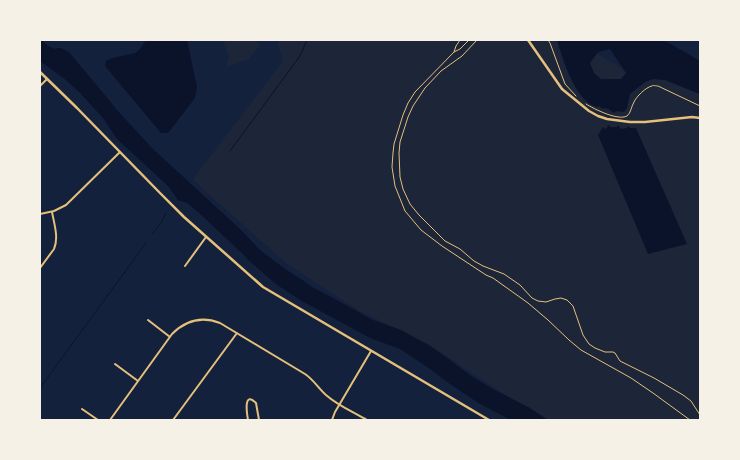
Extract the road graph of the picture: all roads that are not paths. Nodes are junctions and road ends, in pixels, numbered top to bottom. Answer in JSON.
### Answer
{"nodes":[{"id":1,"x":460,"y":40,"type":"edge"},
{"id":2,"x":469,"y":40,"type":"edge"},
{"id":3,"x":528,"y":40,"type":"edge"},
{"id":4,"x":454,"y":52,"type":"junction"},
{"id":5,"x":40,"y":72,"type":"edge"},
{"id":6,"x":48,"y":79,"type":"junction"},
{"id":7,"x":40,"y":86,"type":"edge"},
{"id":8,"x":700,"y":118,"type":"edge"},
{"id":9,"x":120,"y":152,"type":"junction"},
{"id":10,"x":52,"y":212,"type":"junction"},
{"id":11,"x":40,"y":214,"type":"edge"},
{"id":12,"x":206,"y":237,"type":"junction"},
{"id":13,"x":185,"y":266,"type":"dead end"},
{"id":14,"x":40,"y":268,"type":"edge"},
{"id":15,"x":148,"y":320,"type":"dead end"},
{"id":16,"x":237,"y":333,"type":"junction"},
{"id":17,"x":170,"y":337,"type":"junction"},
{"id":18,"x":371,"y":351,"type":"junction"},
{"id":19,"x":115,"y":364,"type":"dead end"},
{"id":20,"x":138,"y":381,"type":"junction"},
{"id":21,"x":339,"y":404,"type":"junction"},
{"id":22,"x":82,"y":409,"type":"dead end"},
{"id":23,"x":98,"y":420,"type":"edge"},
{"id":24,"x":110,"y":420,"type":"edge"},
{"id":25,"x":174,"y":420,"type":"edge"},
{"id":26,"x":248,"y":420,"type":"edge"},
{"id":27,"x":259,"y":420,"type":"edge"},
{"id":28,"x":332,"y":420,"type":"edge"},
{"id":29,"x":367,"y":420,"type":"edge"},
{"id":30,"x":489,"y":420,"type":"edge"},
{"id":31,"x":690,"y":420,"type":"edge"}],
"edges":[{"from":1,"to":4,"type":"lane"},
{"from":2,"to":4,"type":"lane"},
{"from":3,"to":8,"type":"street"},
{"from":4,"to":31,"type":"lane"},
{"from":5,"to":6,"type":"street"},
{"from":6,"to":7,"type":"street"},
{"from":6,"to":9,"type":"street"},
{"from":9,"to":10,"type":"street"},
{"from":9,"to":12,"type":"street"},
{"from":10,"to":11,"type":"street"},
{"from":10,"to":14,"type":"street"},
{"from":12,"to":13,"type":"street"},
{"from":12,"to":18,"type":"street"},
{"from":15,"to":17,"type":"street"},
{"from":16,"to":17,"type":"street"},
{"from":16,"to":21,"type":"street"},
{"from":16,"to":25,"type":"street"},
{"from":17,"to":20,"type":"street"},
{"from":18,"to":21,"type":"street"},
{"from":18,"to":30,"type":"street"},
{"from":19,"to":20,"type":"street"},
{"from":20,"to":24,"type":"street"},
{"from":21,"to":28,"type":"street"},
{"from":21,"to":29,"type":"street"},
{"from":22,"to":23,"type":"street"},
{"from":26,"to":27,"type":"street"}]}
